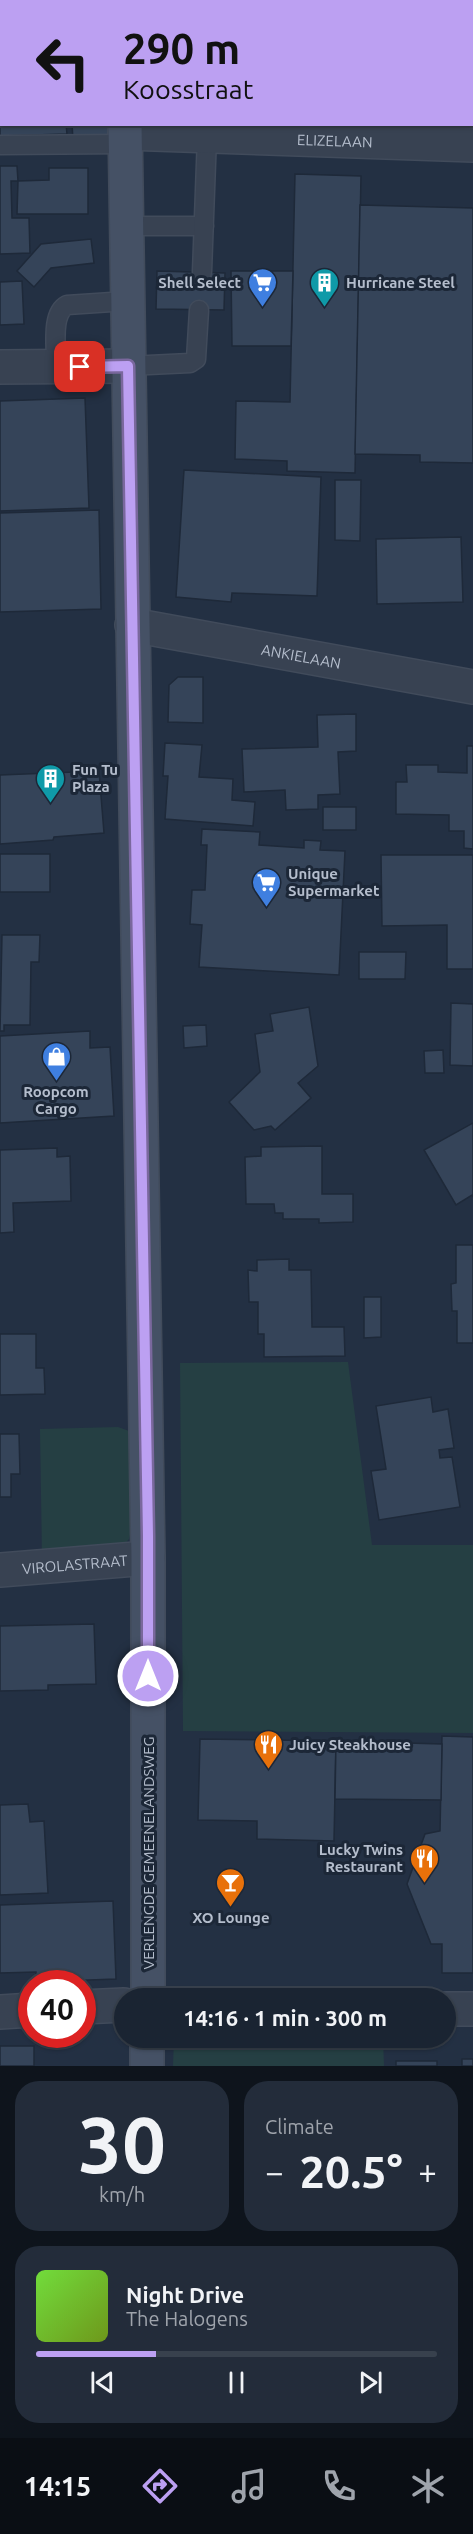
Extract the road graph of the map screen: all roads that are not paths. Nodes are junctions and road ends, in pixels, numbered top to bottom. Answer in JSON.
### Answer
{"nodes":[{"id":1,"x":125,"y":134,"type":"edge"},
{"id":2,"x":207,"y":135,"type":"junction"},
{"id":3,"x":0,"y":145,"type":"edge"},
{"id":4,"x":473,"y":145,"type":"edge"},
{"id":5,"x":126,"y":226,"type":"junction"},
{"id":6,"x":204,"y":226,"type":"junction"},
{"id":7,"x":202,"y":272,"type":"dead end"},
{"id":8,"x":127,"y":301,"type":"junction"},
{"id":9,"x":199,"y":310,"type":"dead end"},
{"id":10,"x":128,"y":366,"type":"junction"},
{"id":11,"x":56,"y":367,"type":"junction"},
{"id":12,"x":0,"y":368,"type":"edge"},
{"id":13,"x":132,"y":625,"type":"junction"},
{"id":14,"x":473,"y":687,"type":"edge"},
{"id":15,"x":148,"y":1558,"type":"junction"},
{"id":16,"x":0,"y":1570,"type":"edge"},
{"id":17,"x":148,"y":1988,"type":"edge"},
{"id":18,"x":114,"y":2005,"type":"edge"},
{"id":19,"x":96,"y":2006,"type":"edge"},
{"id":20,"x":456,"y":2009,"type":"edge"},
{"id":21,"x":473,"y":2009,"type":"edge"},
{"id":22,"x":18,"y":2011,"type":"edge"},
{"id":23,"x":0,"y":2012,"type":"edge"},
{"id":24,"x":147,"y":2048,"type":"edge"},
{"id":25,"x":147,"y":2066,"type":"edge"}],
"edges":[{"from":1,"to":2,"type":"street","name":"ELIZELAAN"},
{"from":1,"to":3,"type":"lane"},
{"from":1,"to":5,"type":"street","name":"VERLENGDE GEMEENELANDSWEG"},
{"from":2,"to":4,"type":"street","name":"ELIZELAAN"},
{"from":2,"to":6,"type":"lane"},
{"from":5,"to":6,"type":"lane"},
{"from":5,"to":8,"type":"street","name":"VERLENGDE GEMEENELANDSWEG"},
{"from":6,"to":7,"type":"lane"},
{"from":8,"to":10,"type":"street","name":"VERLENGDE GEMEENELANDSWEG"},
{"from":8,"to":11,"type":"lane"},
{"from":9,"to":10,"type":"lane"},
{"from":10,"to":11,"type":"street"},
{"from":10,"to":13,"type":"street","name":"VERLENGDE GEMEENELANDSWEG"},
{"from":11,"to":12,"type":"street"},
{"from":13,"to":14,"type":"street","name":"ANKIELAAN"},
{"from":13,"to":15,"type":"street","name":"VERLENGDE GEMEENELANDSWEG"},
{"from":15,"to":16,"type":"street","name":"VIROLASTRAAT"},
{"from":15,"to":17,"type":"street","name":"VERLENGDE GEMEENELANDSWEG"},
{"from":18,"to":19,"type":"street"},
{"from":20,"to":21,"type":"street"},
{"from":22,"to":23,"type":"street"},
{"from":24,"to":25,"type":"street"}]}
